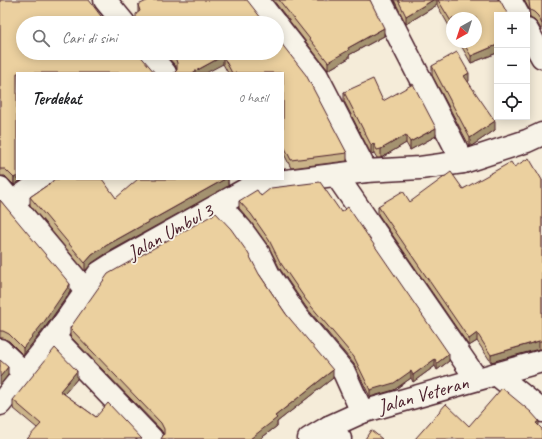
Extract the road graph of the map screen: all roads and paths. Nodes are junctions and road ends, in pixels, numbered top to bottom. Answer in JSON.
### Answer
{"nodes":[{"id":1,"x":106,"y":0,"type":"edge"},
{"id":2,"x":257,"y":0,"type":"edge"},
{"id":3,"x":380,"y":0,"type":"edge"},
{"id":4,"x":510,"y":0,"type":"edge"},
{"id":5,"x":516,"y":12,"type":"edge"},
{"id":6,"x":119,"y":16,"type":"edge"},
{"id":7,"x":270,"y":16,"type":"edge"},
{"id":8,"x":284,"y":34,"type":"edge"},
{"id":9,"x":530,"y":35,"type":"edge"},
{"id":10,"x":542,"y":57,"type":"edge"},
{"id":11,"x":154,"y":60,"type":"edge"},
{"id":12,"x":164,"y":72,"type":"edge"},
{"id":13,"x":542,"y":134,"type":"edge"},
{"id":14,"x":463,"y":162,"type":"junction"},
{"id":15,"x":366,"y":171,"type":"junction"},
{"id":16,"x":336,"y":176,"type":"junction"},
{"id":17,"x":43,"y":180,"type":"edge"},
{"id":18,"x":279,"y":180,"type":"edge"},
{"id":19,"x":284,"y":180,"type":"edge"},
{"id":20,"x":251,"y":182,"type":"edge"},
{"id":21,"x":6,"y":195,"type":"edge"},
{"id":22,"x":218,"y":204,"type":"junction"},
{"id":23,"x":86,"y":291,"type":"junction"},
{"id":24,"x":54,"y":337,"type":"junction"},
{"id":25,"x":0,"y":350,"type":"edge"},
{"id":26,"x":542,"y":361,"type":"edge"},
{"id":27,"x":25,"y":374,"type":"junction"},
{"id":28,"x":486,"y":376,"type":"junction"},
{"id":29,"x":0,"y":404,"type":"edge"},
{"id":30,"x":542,"y":411,"type":"edge"},
{"id":31,"x":362,"y":412,"type":"junction"},
{"id":32,"x":334,"y":433,"type":"edge"},
{"id":33,"x":152,"y":439,"type":"edge"},
{"id":34,"x":309,"y":439,"type":"edge"}],
"edges":[{"from":1,"to":6,"type":"street"},
{"from":2,"to":7,"type":"street"},
{"from":3,"to":14,"type":"street"},
{"from":4,"to":5,"type":"street"},
{"from":8,"to":15,"type":"street"},
{"from":9,"to":10,"type":"street"},
{"from":11,"to":12,"type":"street"},
{"from":13,"to":14,"type":"street","name":"Jalan Umbul 3"},
{"from":14,"to":15,"type":"street","name":"Jalan Umbul 3"},
{"from":15,"to":16,"type":"street","name":"Jalan Umbul 3"},
{"from":16,"to":19,"type":"street","name":"Jalan Umbul 3"},
{"from":16,"to":28,"type":"street"},
{"from":17,"to":21,"type":"street"},
{"from":18,"to":20,"type":"street","name":"Jalan Umbul 3"},
{"from":20,"to":22,"type":"street","name":"Jalan Umbul 3"},
{"from":21,"to":23,"type":"street"},
{"from":22,"to":23,"type":"street","name":"Jalan Umbul 3"},
{"from":22,"to":31,"type":"street"},
{"from":23,"to":24,"type":"street","name":"Jalan Umbul 3"},
{"from":24,"to":27,"type":"street","name":"Jalan Umbul 3"},
{"from":24,"to":33,"type":"street"},
{"from":25,"to":27,"type":"street"},
{"from":26,"to":28,"type":"street","name":"Jalan Veteran"},
{"from":27,"to":29,"type":"street","name":"Jalan Umbul 3"},
{"from":28,"to":30,"type":"street"},
{"from":28,"to":31,"type":"street","name":"Jalan Veteran"},
{"from":31,"to":32,"type":"street","name":"Jalan Veteran"},
{"from":32,"to":34,"type":"street","name":"Jalan Veteran"}]}
